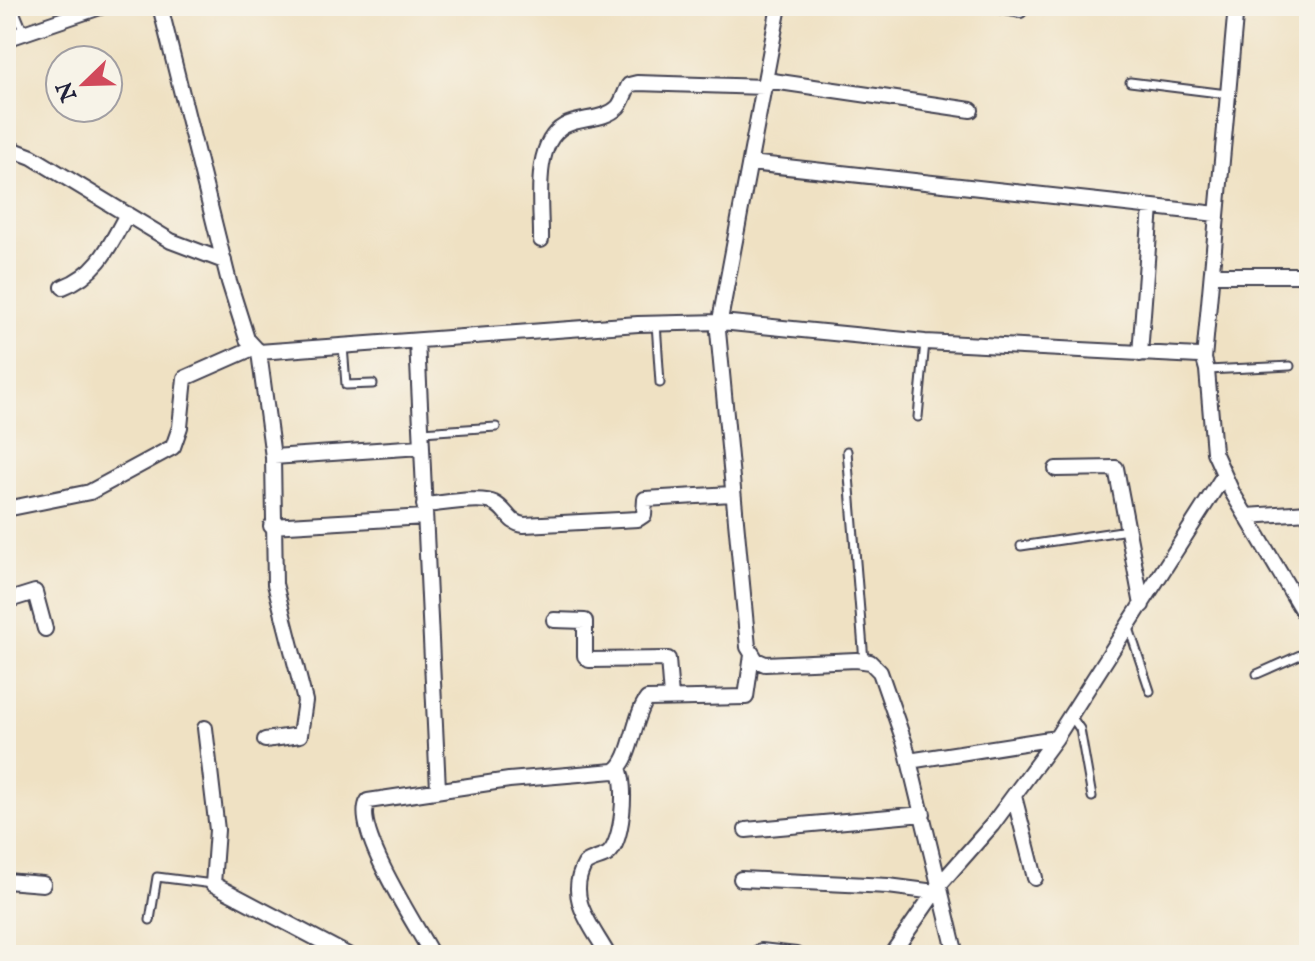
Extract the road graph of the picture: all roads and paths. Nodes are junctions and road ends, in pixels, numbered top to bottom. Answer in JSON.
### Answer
{"nodes":[{"id":1,"x":13,"y":6,"type":"edge"},
{"id":2,"x":103,"y":6,"type":"edge"},
{"id":3,"x":160,"y":6,"type":"edge"},
{"id":4,"x":754,"y":6,"type":"edge"},
{"id":5,"x":1000,"y":6,"type":"edge"},
{"id":6,"x":1236,"y":6,"type":"edge"},
{"id":7,"x":779,"y":7,"type":"edge"},
{"id":8,"x":1020,"y":10,"type":"dead end"},
{"id":9,"x":24,"y":33,"type":"junction"},
{"id":10,"x":6,"y":39,"type":"edge"},
{"id":11,"x":1130,"y":82,"type":"dead end"},
{"id":12,"x":765,"y":84,"type":"junction"},
{"id":13,"x":1230,"y":94,"type":"junction"},
{"id":14,"x":971,"y":110,"type":"dead end"},
{"id":15,"x":6,"y":147,"type":"edge"},
{"id":16,"x":750,"y":163,"type":"junction"},
{"id":17,"x":1151,"y":207,"type":"junction"},
{"id":18,"x":127,"y":214,"type":"junction"},
{"id":19,"x":1217,"y":214,"type":"junction"},
{"id":20,"x":541,"y":240,"type":"dead end"},
{"id":21,"x":224,"y":261,"type":"junction"},
{"id":22,"x":1212,"y":275,"type":"junction"},
{"id":23,"x":1309,"y":275,"type":"edge"},
{"id":24,"x":63,"y":287,"type":"dead end"},
{"id":25,"x":721,"y":322,"type":"junction"},
{"id":26,"x":656,"y":323,"type":"junction"},
{"id":27,"x":417,"y":341,"type":"junction"},
{"id":28,"x":925,"y":342,"type":"junction"},
{"id":29,"x":343,"y":346,"type":"junction"},
{"id":30,"x":256,"y":350,"type":"junction"},
{"id":31,"x":1140,"y":354,"type":"junction"},
{"id":32,"x":1205,"y":364,"type":"junction"},
{"id":33,"x":1290,"y":366,"type":"dead end"},
{"id":34,"x":660,"y":383,"type":"dead end"},
{"id":35,"x":373,"y":384,"type":"dead end"},
{"id":36,"x":918,"y":417,"type":"dead end"},
{"id":37,"x":496,"y":427,"type":"dead end"},
{"id":38,"x":420,"y":432,"type":"junction"},
{"id":39,"x":421,"y":447,"type":"junction"},
{"id":40,"x":847,"y":451,"type":"dead end"},
{"id":41,"x":273,"y":457,"type":"junction"},
{"id":42,"x":1056,"y":469,"type":"dead end"},
{"id":43,"x":1224,"y":475,"type":"junction"},
{"id":44,"x":732,"y":494,"type":"junction"},
{"id":45,"x":6,"y":509,"type":"edge"},
{"id":46,"x":424,"y":511,"type":"junction"},
{"id":47,"x":1309,"y":512,"type":"edge"},
{"id":48,"x":1247,"y":516,"type":"junction"},
{"id":49,"x":271,"y":526,"type":"junction"},
{"id":50,"x":1128,"y":530,"type":"junction"},
{"id":51,"x":1021,"y":546,"type":"dead end"},
{"id":52,"x":6,"y":601,"type":"edge"},
{"id":53,"x":1142,"y":605,"type":"junction"},
{"id":54,"x":554,"y":620,"type":"dead end"},
{"id":55,"x":1309,"y":622,"type":"edge"},
{"id":56,"x":1128,"y":626,"type":"junction"},
{"id":57,"x":45,"y":629,"type":"dead end"},
{"id":58,"x":1309,"y":651,"type":"edge"},
{"id":59,"x":752,"y":655,"type":"junction"},
{"id":60,"x":864,"y":661,"type":"junction"},
{"id":61,"x":1257,"y":674,"type":"dead end"},
{"id":62,"x":1150,"y":691,"type":"dead end"},
{"id":63,"x":671,"y":697,"type":"junction"},
{"id":64,"x":1071,"y":716,"type":"junction"},
{"id":65,"x":205,"y":728,"type":"dead end"},
{"id":66,"x":1056,"y":738,"type":"junction"},
{"id":67,"x":265,"y":740,"type":"dead end"},
{"id":68,"x":909,"y":761,"type":"junction"},
{"id":69,"x":619,"y":769,"type":"junction"},
{"id":70,"x":438,"y":789,"type":"junction"},
{"id":71,"x":1014,"y":796,"type":"junction"},
{"id":72,"x":1092,"y":797,"type":"dead end"},
{"id":73,"x":923,"y":814,"type":"junction"},
{"id":74,"x":746,"y":830,"type":"dead end"},
{"id":75,"x":1035,"y":878,"type":"dead end"},
{"id":76,"x":741,"y":879,"type":"dead end"},
{"id":77,"x":6,"y":881,"type":"edge"},
{"id":78,"x":43,"y":884,"type":"dead end"},
{"id":79,"x":213,"y":884,"type":"junction"},
{"id":80,"x":938,"y":888,"type":"junction"},
{"id":81,"x":150,"y":920,"type":"dead end"},
{"id":82,"x":761,"y":951,"type":"dead end"},
{"id":83,"x":429,"y":954,"type":"edge"},
{"id":84,"x":348,"y":955,"type":"edge"},
{"id":85,"x":608,"y":955,"type":"edge"},
{"id":86,"x":796,"y":955,"type":"edge"},
{"id":87,"x":891,"y":955,"type":"edge"},
{"id":88,"x":956,"y":955,"type":"edge"}],
"edges":[{"from":1,"to":9,"type":"lane"},
{"from":2,"to":9,"type":"street"},
{"from":3,"to":21,"type":"street"},
{"from":4,"to":7,"type":"lane"},
{"from":5,"to":8,"type":"street"},
{"from":6,"to":13,"type":"street"},
{"from":7,"to":12,"type":"street"},
{"from":9,"to":10,"type":"street"},
{"from":11,"to":13,"type":"lane"},
{"from":12,"to":14,"type":"street"},
{"from":12,"to":16,"type":"street"},
{"from":12,"to":20,"type":"street"},
{"from":13,"to":19,"type":"street"},
{"from":15,"to":18,"type":"street"},
{"from":16,"to":17,"type":"street"},
{"from":16,"to":25,"type":"street"},
{"from":17,"to":19,"type":"street"},
{"from":17,"to":31,"type":"street"},
{"from":18,"to":21,"type":"street"},
{"from":18,"to":24,"type":"street"},
{"from":19,"to":22,"type":"street"},
{"from":21,"to":30,"type":"street"},
{"from":22,"to":23,"type":"street"},
{"from":22,"to":32,"type":"street"},
{"from":25,"to":26,"type":"street"},
{"from":25,"to":28,"type":"street"},
{"from":25,"to":44,"type":"street"},
{"from":26,"to":27,"type":"street"},
{"from":26,"to":34,"type":"lane"},
{"from":27,"to":29,"type":"street"},
{"from":27,"to":38,"type":"street"},
{"from":28,"to":31,"type":"street"},
{"from":28,"to":36,"type":"lane"},
{"from":29,"to":30,"type":"street"},
{"from":29,"to":35,"type":"lane"},
{"from":30,"to":41,"type":"street"},
{"from":30,"to":45,"type":"street"},
{"from":31,"to":32,"type":"street"},
{"from":32,"to":33,"type":"lane"},
{"from":32,"to":43,"type":"street"},
{"from":37,"to":38,"type":"lane"},
{"from":38,"to":39,"type":"street"},
{"from":39,"to":41,"type":"street"},
{"from":39,"to":46,"type":"street"},
{"from":40,"to":60,"type":"lane"},
{"from":41,"to":49,"type":"street"},
{"from":42,"to":50,"type":"street"},
{"from":43,"to":48,"type":"street"},
{"from":43,"to":53,"type":"street"},
{"from":44,"to":46,"type":"street"},
{"from":44,"to":59,"type":"street"},
{"from":46,"to":49,"type":"street"},
{"from":46,"to":70,"type":"street"},
{"from":47,"to":48,"type":"street"},
{"from":48,"to":55,"type":"street"},
{"from":49,"to":67,"type":"street"},
{"from":50,"to":51,"type":"lane"},
{"from":50,"to":53,"type":"street"},
{"from":52,"to":57,"type":"street"},
{"from":53,"to":56,"type":"street"},
{"from":54,"to":63,"type":"street"},
{"from":56,"to":62,"type":"lane"},
{"from":56,"to":64,"type":"street"},
{"from":58,"to":61,"type":"lane"},
{"from":59,"to":60,"type":"street"},
{"from":59,"to":63,"type":"street"},
{"from":60,"to":68,"type":"street"},
{"from":63,"to":69,"type":"street"},
{"from":64,"to":66,"type":"street"},
{"from":64,"to":72,"type":"lane"},
{"from":65,"to":79,"type":"street"},
{"from":66,"to":68,"type":"street"},
{"from":66,"to":71,"type":"street"},
{"from":68,"to":73,"type":"street"},
{"from":69,"to":70,"type":"street"},
{"from":69,"to":85,"type":"street"},
{"from":70,"to":83,"type":"street"},
{"from":71,"to":75,"type":"street"},
{"from":71,"to":80,"type":"street"},
{"from":73,"to":74,"type":"street"},
{"from":73,"to":80,"type":"street"},
{"from":76,"to":80,"type":"street"},
{"from":77,"to":78,"type":"street"},
{"from":79,"to":81,"type":"lane"},
{"from":79,"to":84,"type":"street"},
{"from":80,"to":87,"type":"street"},
{"from":80,"to":88,"type":"street"},
{"from":82,"to":86,"type":"street"}]}
